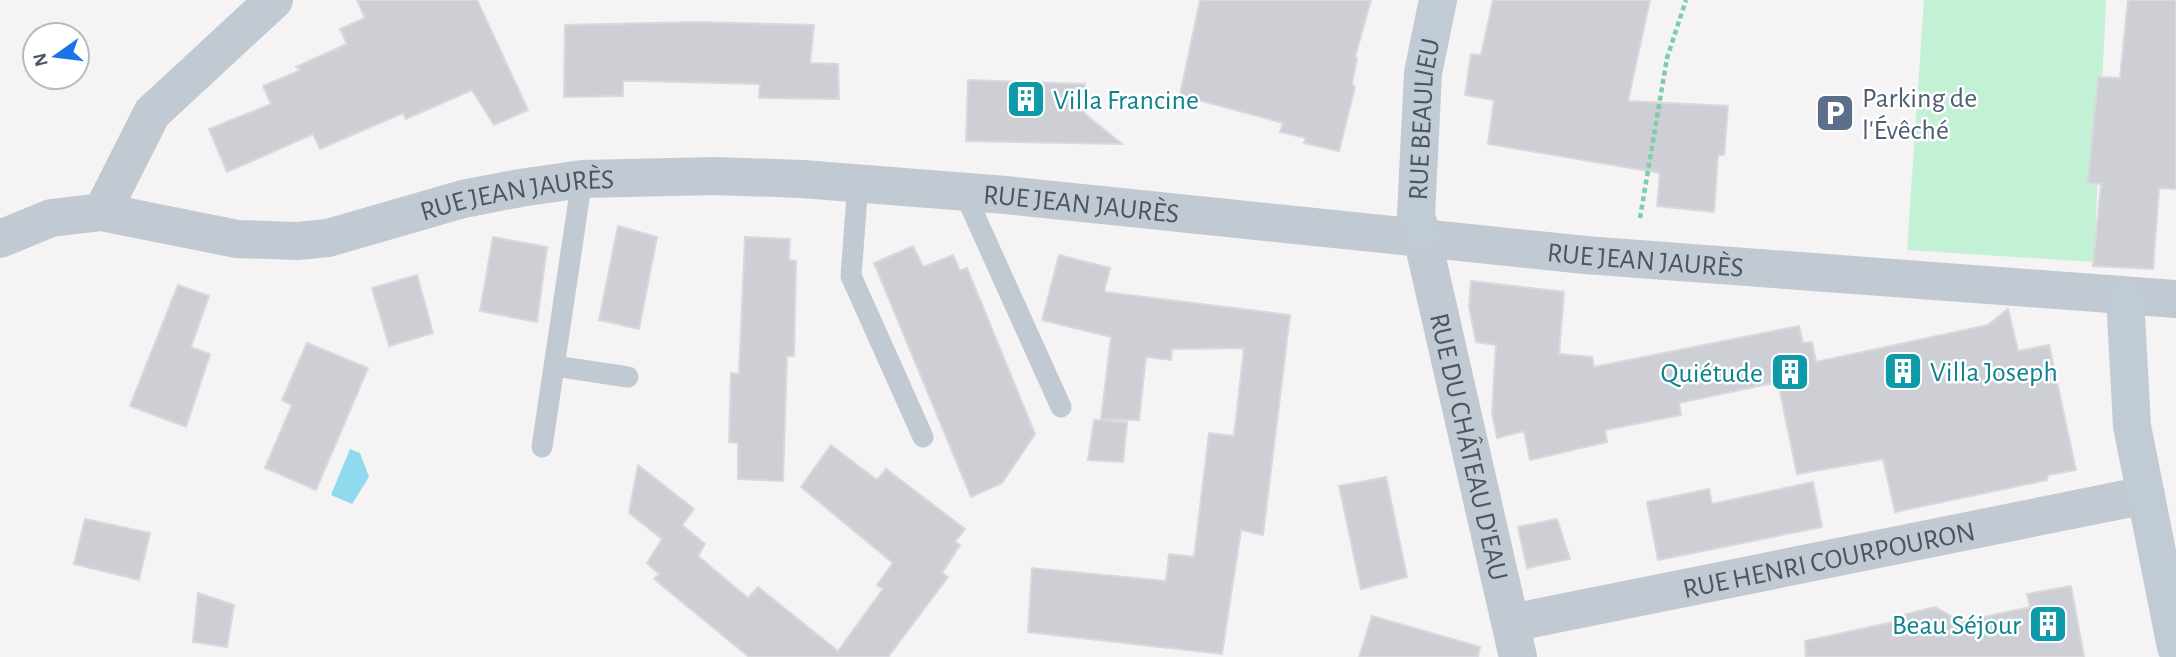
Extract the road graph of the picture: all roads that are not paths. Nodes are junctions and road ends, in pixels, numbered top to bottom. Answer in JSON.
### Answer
{"nodes":[{"id":1,"x":274,"y":0,"type":"edge"},
{"id":2,"x":1438,"y":0,"type":"edge"},
{"id":3,"x":582,"y":179,"type":"junction"},
{"id":4,"x":858,"y":183,"type":"junction"},
{"id":5,"x":964,"y":192,"type":"junction"},
{"id":6,"x":102,"y":212,"type":"junction"},
{"id":7,"x":1422,"y":237,"type":"junction"},
{"id":8,"x":0,"y":239,"type":"edge"},
{"id":9,"x":2124,"y":297,"type":"junction"},
{"id":10,"x":2176,"y":299,"type":"edge"},
{"id":11,"x":555,"y":366,"type":"junction"},
{"id":12,"x":628,"y":377,"type":"dead end"},
{"id":13,"x":1061,"y":407,"type":"dead end"},
{"id":14,"x":923,"y":437,"type":"dead end"},
{"id":15,"x":542,"y":447,"type":"dead end"},
{"id":16,"x":2146,"y":495,"type":"junction"},
{"id":17,"x":1514,"y":640,"type":"edge"},
{"id":18,"x":2176,"y":647,"type":"edge"}],
"edges":[{"from":1,"to":6,"type":"street"},
{"from":2,"to":7,"type":"street","name":"RUE BEAULIEU"},
{"from":3,"to":4,"type":"street","name":"RUE JEAN JAURÈS"},
{"from":3,"to":6,"type":"street","name":"RUE JEAN JAURÈS"},
{"from":3,"to":11,"type":"lane"},
{"from":4,"to":5,"type":"street","name":"RUE JEAN JAURÈS"},
{"from":4,"to":14,"type":"lane"},
{"from":5,"to":7,"type":"street","name":"RUE JEAN JAURÈS"},
{"from":5,"to":13,"type":"lane"},
{"from":6,"to":8,"type":"street","name":"RUE JEAN JAURÈS"},
{"from":7,"to":9,"type":"street","name":"RUE JEAN JAURÈS"},
{"from":7,"to":17,"type":"street","name":"RUE DU CHÂTEAU D'EAU"},
{"from":9,"to":10,"type":"street","name":"RUE JEAN JAURÈS"},
{"from":9,"to":16,"type":"street"},
{"from":11,"to":12,"type":"lane"},
{"from":11,"to":15,"type":"lane"},
{"from":16,"to":17,"type":"street","name":"RUE HENRI COURPOURON"},
{"from":16,"to":18,"type":"street"}]}
